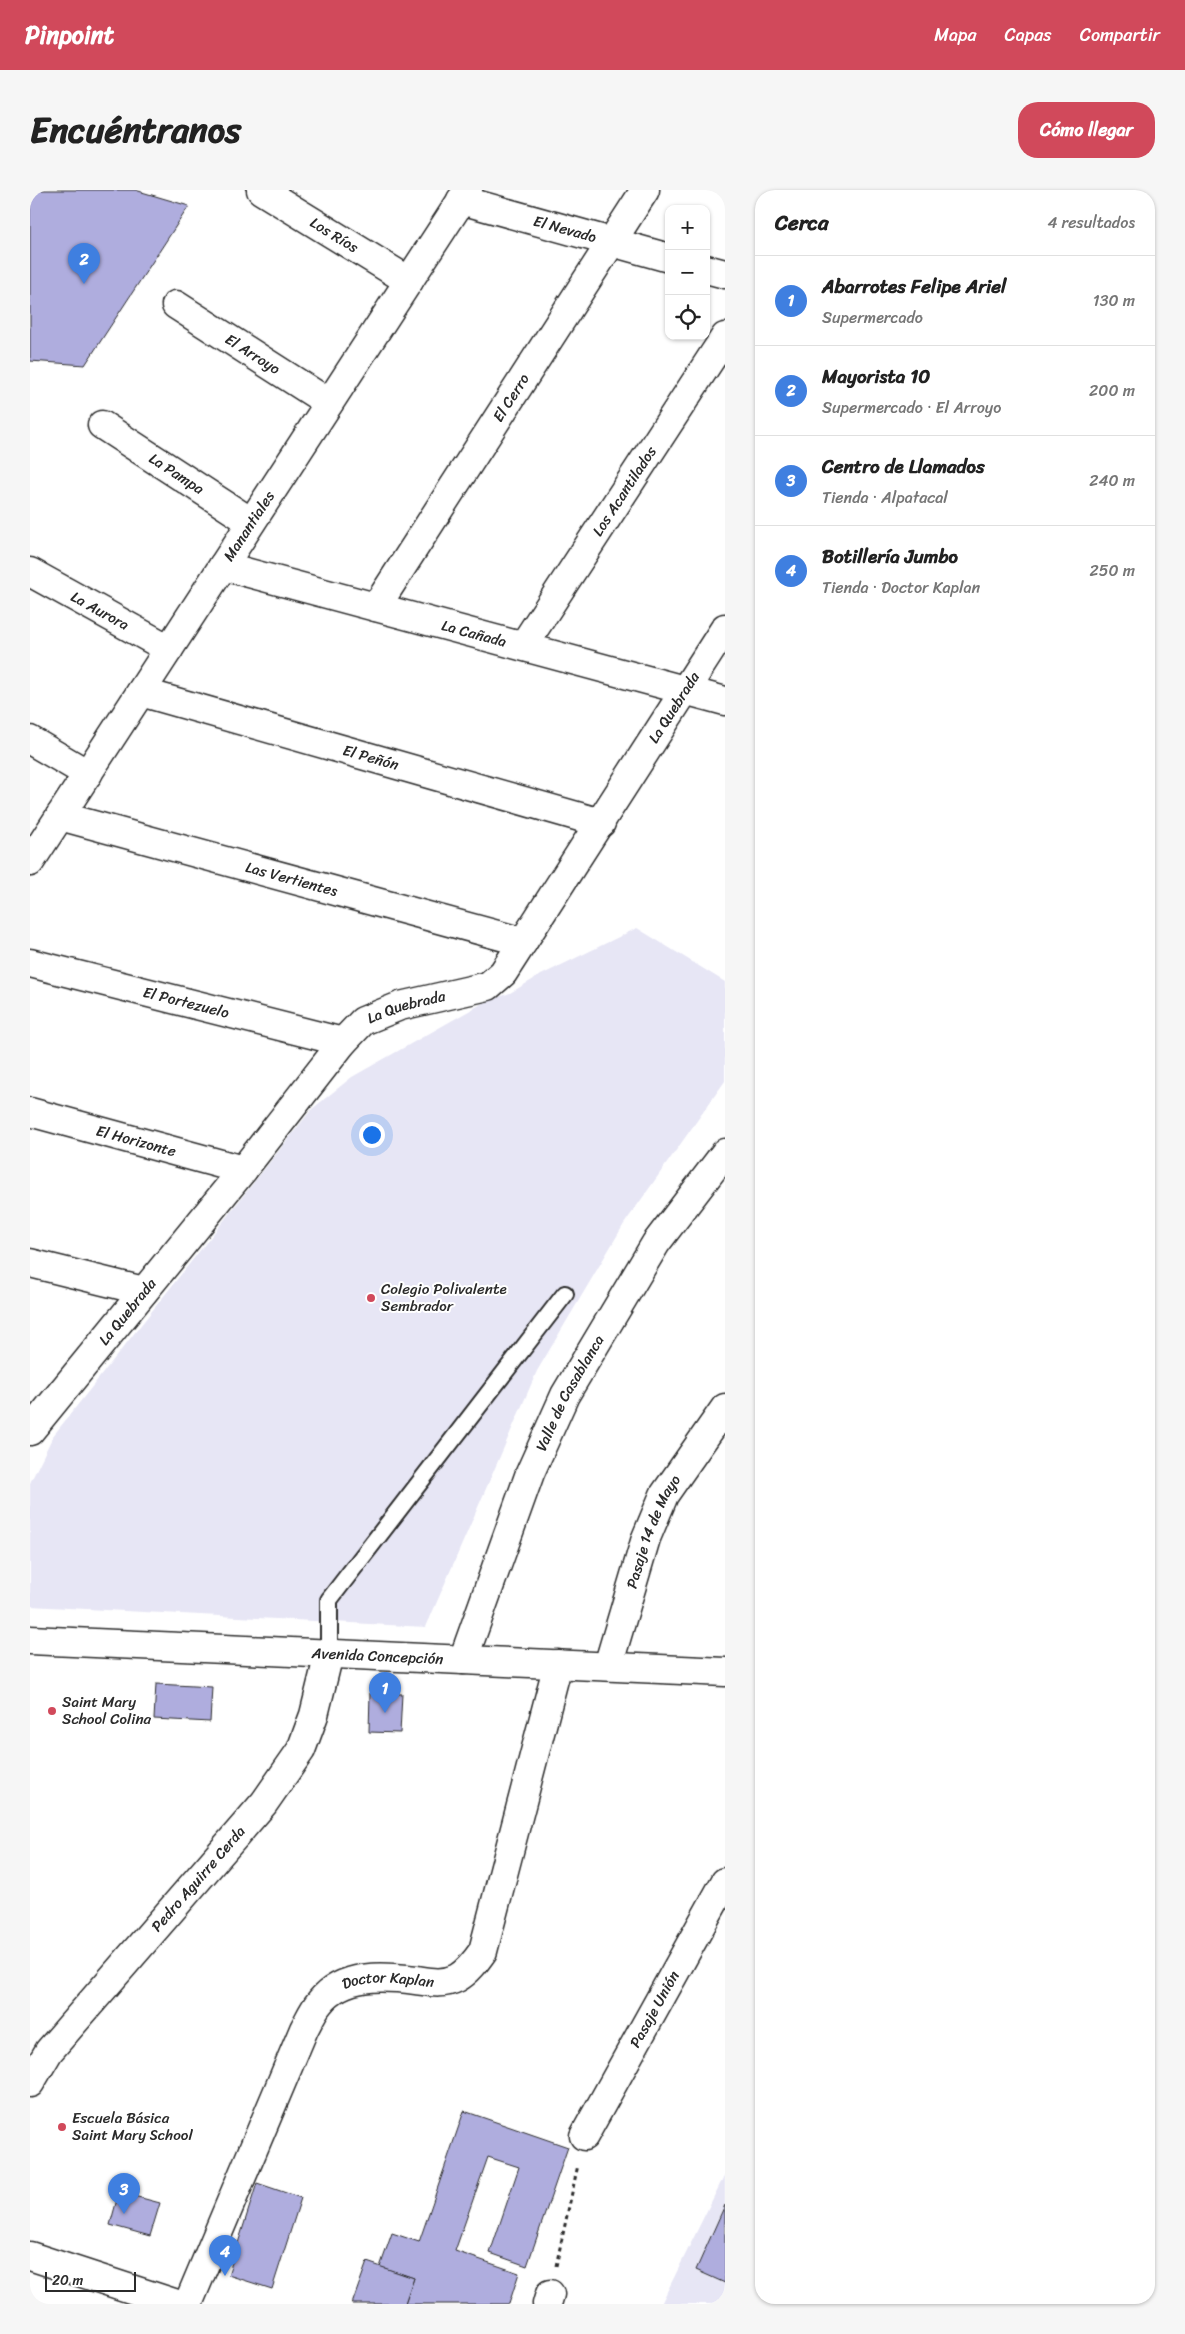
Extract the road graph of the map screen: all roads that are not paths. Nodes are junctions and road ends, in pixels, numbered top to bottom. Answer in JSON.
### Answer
{"nodes":[{"id":1,"x":261,"y":190,"type":"edge"},
{"id":2,"x":645,"y":190,"type":"edge"},
{"id":3,"x":464,"y":195,"type":"edge"},
{"id":4,"x":611,"y":242,"type":"junction"},
{"id":5,"x":665,"y":257,"type":"edge"},
{"id":6,"x":710,"y":270,"type":"edge"},
{"id":7,"x":725,"y":274,"type":"edge"},
{"id":8,"x":409,"y":280,"type":"junction"},
{"id":9,"x":176,"y":305,"type":"dead end"},
{"id":10,"x":725,"y":337,"type":"edge"},
{"id":11,"x":328,"y":403,"type":"junction"},
{"id":12,"x":102,"y":425,"type":"dead end"},
{"id":13,"x":252,"y":522,"type":"junction"},
{"id":14,"x":223,"y":566,"type":"junction"},
{"id":15,"x":30,"y":572,"type":"edge"},
{"id":16,"x":376,"y":607,"type":"junction"},
{"id":17,"x":725,"y":628,"type":"edge"},
{"id":18,"x":523,"y":646,"type":"junction"},
{"id":19,"x":169,"y":649,"type":"junction"},
{"id":20,"x":686,"y":690,"type":"junction"},
{"id":21,"x":140,"y":692,"type":"junction"},
{"id":22,"x":725,"y":701,"type":"edge"},
{"id":23,"x":30,"y":740,"type":"edge"},
{"id":24,"x":88,"y":774,"type":"junction"},
{"id":25,"x":60,"y":816,"type":"junction"},
{"id":26,"x":601,"y":824,"type":"junction"},
{"id":27,"x":30,"y":862,"type":"edge"},
{"id":28,"x":523,"y":942,"type":"junction"},
{"id":29,"x":30,"y":963,"type":"edge"},
{"id":30,"x":343,"y":1042,"type":"junction"},
{"id":31,"x":30,"y":1112,"type":"edge"},
{"id":32,"x":725,"y":1153,"type":"edge"},
{"id":33,"x":243,"y":1170,"type":"junction"},
{"id":34,"x":30,"y":1263,"type":"edge"},
{"id":35,"x":144,"y":1291,"type":"junction"},
{"id":36,"x":565,"y":1294,"type":"dead end"},
{"id":37,"x":725,"y":1408,"type":"edge"},
{"id":38,"x":30,"y":1431,"type":"edge"},
{"id":39,"x":30,"y":1640,"type":"edge"},
{"id":40,"x":329,"y":1654,"type":"junction"},
{"id":41,"x":463,"y":1660,"type":"junction"},
{"id":42,"x":558,"y":1664,"type":"junction"},
{"id":43,"x":608,"y":1666,"type":"junction"},
{"id":44,"x":725,"y":1672,"type":"edge"},
{"id":45,"x":725,"y":1882,"type":"edge"},
{"id":46,"x":30,"y":2083,"type":"edge"},
{"id":47,"x":584,"y":2136,"type":"road end"},
{"id":48,"x":30,"y":2256,"type":"edge"},
{"id":49,"x":177,"y":2304,"type":"edge"},
{"id":50,"x":188,"y":2304,"type":"edge"}],
"edges":[{"from":1,"to":8,"type":"street","name":"Los Ríos"},
{"from":2,"to":4,"type":"street","name":"El Cerro"},
{"from":3,"to":4,"type":"street","name":"El Nevado"},
{"from":3,"to":8,"type":"street","name":"Manantiales"},
{"from":4,"to":5,"type":"street","name":"El Nevado"},
{"from":4,"to":16,"type":"street","name":"El Cerro"},
{"from":6,"to":7,"type":"street"},
{"from":8,"to":11,"type":"street","name":"Manantiales"},
{"from":9,"to":11,"type":"street","name":"El Arroyo"},
{"from":10,"to":18,"type":"street","name":"Los Acantilados"},
{"from":11,"to":13,"type":"street","name":"Manantiales"},
{"from":12,"to":13,"type":"street","name":"La Pampa"},
{"from":13,"to":14,"type":"street","name":"Manantiales"},
{"from":14,"to":16,"type":"street","name":"La Cañada"},
{"from":14,"to":19,"type":"street","name":"Manantiales"},
{"from":15,"to":19,"type":"street","name":"La Aurora"},
{"from":16,"to":18,"type":"street","name":"La Cañada"},
{"from":17,"to":20,"type":"street","name":"La Quebrada"},
{"from":18,"to":20,"type":"street","name":"La Cañada"},
{"from":19,"to":21,"type":"street","name":"Manantiales"},
{"from":20,"to":22,"type":"street","name":"La Cañada"},
{"from":20,"to":26,"type":"street","name":"La Quebrada"},
{"from":21,"to":24,"type":"street","name":"Manantiales"},
{"from":21,"to":26,"type":"street","name":"El Peñón"},
{"from":23,"to":24,"type":"street"},
{"from":24,"to":25,"type":"street","name":"Manantiales"},
{"from":25,"to":27,"type":"street","name":"Manantiales"},
{"from":25,"to":28,"type":"street","name":"Las Vertientes"},
{"from":26,"to":28,"type":"street","name":"La Quebrada"},
{"from":28,"to":30,"type":"street","name":"La Quebrada"},
{"from":29,"to":30,"type":"street","name":"El Portezuelo"},
{"from":30,"to":33,"type":"street","name":"La Quebrada"},
{"from":31,"to":33,"type":"street","name":"El Horizonte"},
{"from":32,"to":41,"type":"street","name":"Valle de Casablanca"},
{"from":33,"to":35,"type":"street","name":"La Quebrada"},
{"from":34,"to":35,"type":"street"},
{"from":35,"to":38,"type":"street","name":"La Quebrada"},
{"from":36,"to":40,"type":"lane"},
{"from":37,"to":43,"type":"street","name":"Pasaje 14 de Mayo"},
{"from":39,"to":40,"type":"street","name":"Avenida Concepción"},
{"from":40,"to":41,"type":"street","name":"Avenida Concepción"},
{"from":40,"to":46,"type":"street","name":"Pedro Aguirre Cerda"},
{"from":41,"to":42,"type":"street","name":"Avenida Concepción"},
{"from":42,"to":43,"type":"street","name":"Avenida Concepción"},
{"from":42,"to":50,"type":"street","name":"Doctor Kaplan"},
{"from":43,"to":44,"type":"street","name":"Avenida Concepción"},
{"from":45,"to":47,"type":"street","name":"Pasaje Unión"},
{"from":48,"to":49,"type":"street"}]}
